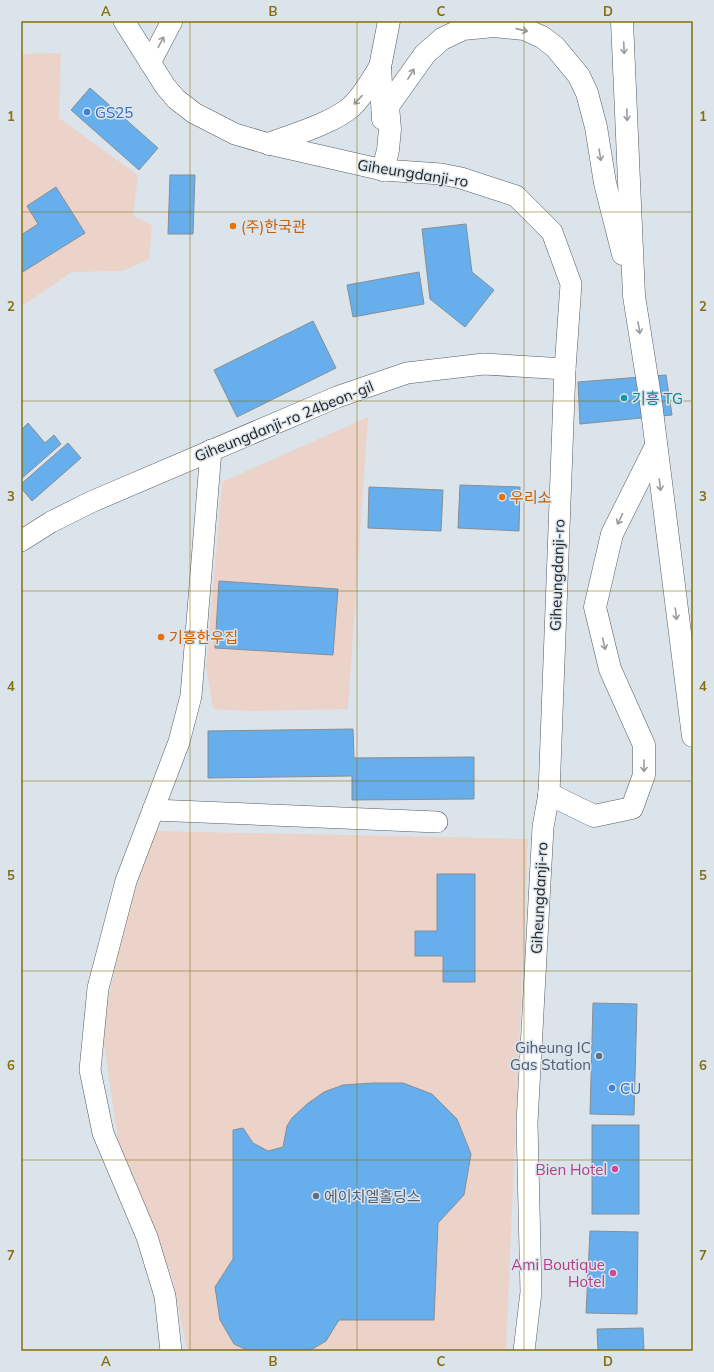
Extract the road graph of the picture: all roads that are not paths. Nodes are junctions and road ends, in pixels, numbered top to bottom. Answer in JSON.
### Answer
{"nodes":[{"id":1,"x":124,"y":21,"type":"edge"},
{"id":2,"x":172,"y":21,"type":"edge"},
{"id":3,"x":390,"y":21,"type":"edge"},
{"id":4,"x":399,"y":21,"type":"edge"},
{"id":5,"x":622,"y":21,"type":"edge"},
{"id":6,"x":150,"y":63,"type":"junction"},
{"id":7,"x":380,"y":67,"type":"junction"},
{"id":8,"x":388,"y":106,"type":"junction"},
{"id":9,"x":269,"y":144,"type":"junction"},
{"id":10,"x":383,"y":170,"type":"junction"},
{"id":11,"x":634,"y":296,"type":"junction"},
{"id":12,"x":565,"y":369,"type":"junction"},
{"id":13,"x":656,"y":446,"type":"junction"},
{"id":14,"x":211,"y":450,"type":"junction"},
{"id":15,"x":21,"y":541,"type":"edge"},
{"id":16,"x":693,"y":736,"type":"edge"},
{"id":17,"x":549,"y":794,"type":"junction"},
{"id":18,"x":153,"y":810,"type":"junction"},
{"id":19,"x":437,"y":822,"type":"dead end"},
{"id":20,"x":171,"y":1351,"type":"edge"},
{"id":21,"x":524,"y":1351,"type":"edge"}],
"edges":[{"from":1,"to":6,"type":"street","name":"Giheungdanji-ro"},
{"from":6,"to":2,"type":"street","one_way":true},
{"from":3,"to":7,"type":"highway"},
{"from":4,"to":8,"type":"street"},
{"from":5,"to":11,"type":"highway","one_way":true},
{"from":6,"to":9,"type":"street","name":"Giheungdanji-ro"},
{"from":7,"to":9,"type":"highway","one_way":true},
{"from":7,"to":10,"type":"highway"},
{"from":8,"to":10,"type":"highway"},
{"from":8,"to":11,"type":"highway","one_way":true},
{"from":9,"to":10,"type":"street","name":"Giheungdanji-ro"},
{"from":10,"to":12,"type":"street","name":"Giheungdanji-ro"},
{"from":11,"to":13,"type":"highway","one_way":true},
{"from":12,"to":14,"type":"street","name":"Giheungdanji-ro 24beon-gil"},
{"from":12,"to":17,"type":"street","name":"Giheungdanji-ro"},
{"from":13,"to":16,"type":"highway","one_way":true},
{"from":13,"to":17,"type":"highway","one_way":true},
{"from":14,"to":15,"type":"street","name":"Giheungdanji-ro 24beon-gil"},
{"from":14,"to":18,"type":"street"},
{"from":17,"to":21,"type":"street","name":"Giheungdanji-ro"},
{"from":18,"to":19,"type":"street"},
{"from":18,"to":20,"type":"street"}]}
